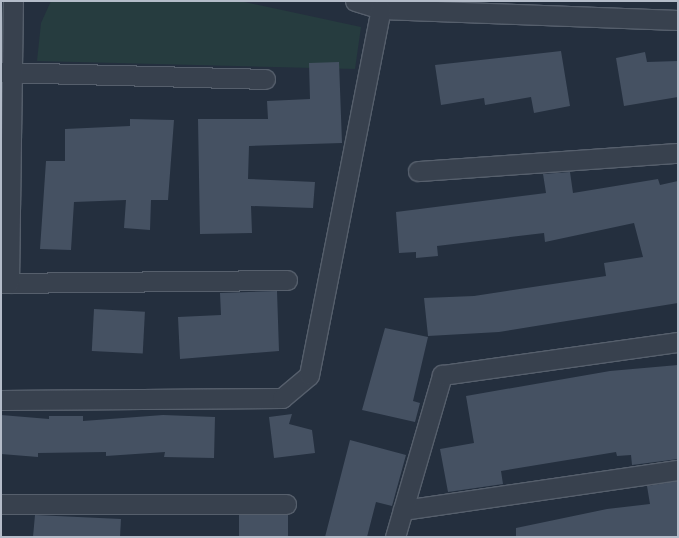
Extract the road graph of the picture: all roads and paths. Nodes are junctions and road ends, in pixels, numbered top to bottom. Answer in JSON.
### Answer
{"nodes":[{"id":1,"x":13,"y":1,"type":"edge"},
{"id":2,"x":355,"y":1,"type":"edge"},
{"id":3,"x":380,"y":9,"type":"junction"},
{"id":4,"x":678,"y":20,"type":"edge"},
{"id":5,"x":7,"y":72,"type":"edge"},
{"id":6,"x":265,"y":79,"type":"dead end"},
{"id":7,"x":678,"y":153,"type":"edge"},
{"id":8,"x":418,"y":172,"type":"dead end"},
{"id":9,"x":287,"y":280,"type":"dead end"},
{"id":10,"x":5,"y":282,"type":"edge"},
{"id":11,"x":678,"y":342,"type":"edge"},
{"id":12,"x":1,"y":400,"type":"edge"},
{"id":13,"x":678,"y":470,"type":"edge"},
{"id":14,"x":1,"y":504,"type":"edge"},
{"id":15,"x":286,"y":504,"type":"dead end"},
{"id":16,"x":403,"y":510,"type":"junction"},
{"id":17,"x":395,"y":537,"type":"edge"}],
"edges":[{"from":1,"to":5,"type":"street"},
{"from":2,"to":3,"type":"street"},
{"from":3,"to":4,"type":"street"},
{"from":3,"to":12,"type":"street"},
{"from":5,"to":6,"type":"street"},
{"from":5,"to":10,"type":"street"},
{"from":7,"to":8,"type":"street"},
{"from":9,"to":10,"type":"street"},
{"from":11,"to":16,"type":"street"},
{"from":13,"to":16,"type":"street"},
{"from":14,"to":15,"type":"street"},
{"from":16,"to":17,"type":"street"}]}
